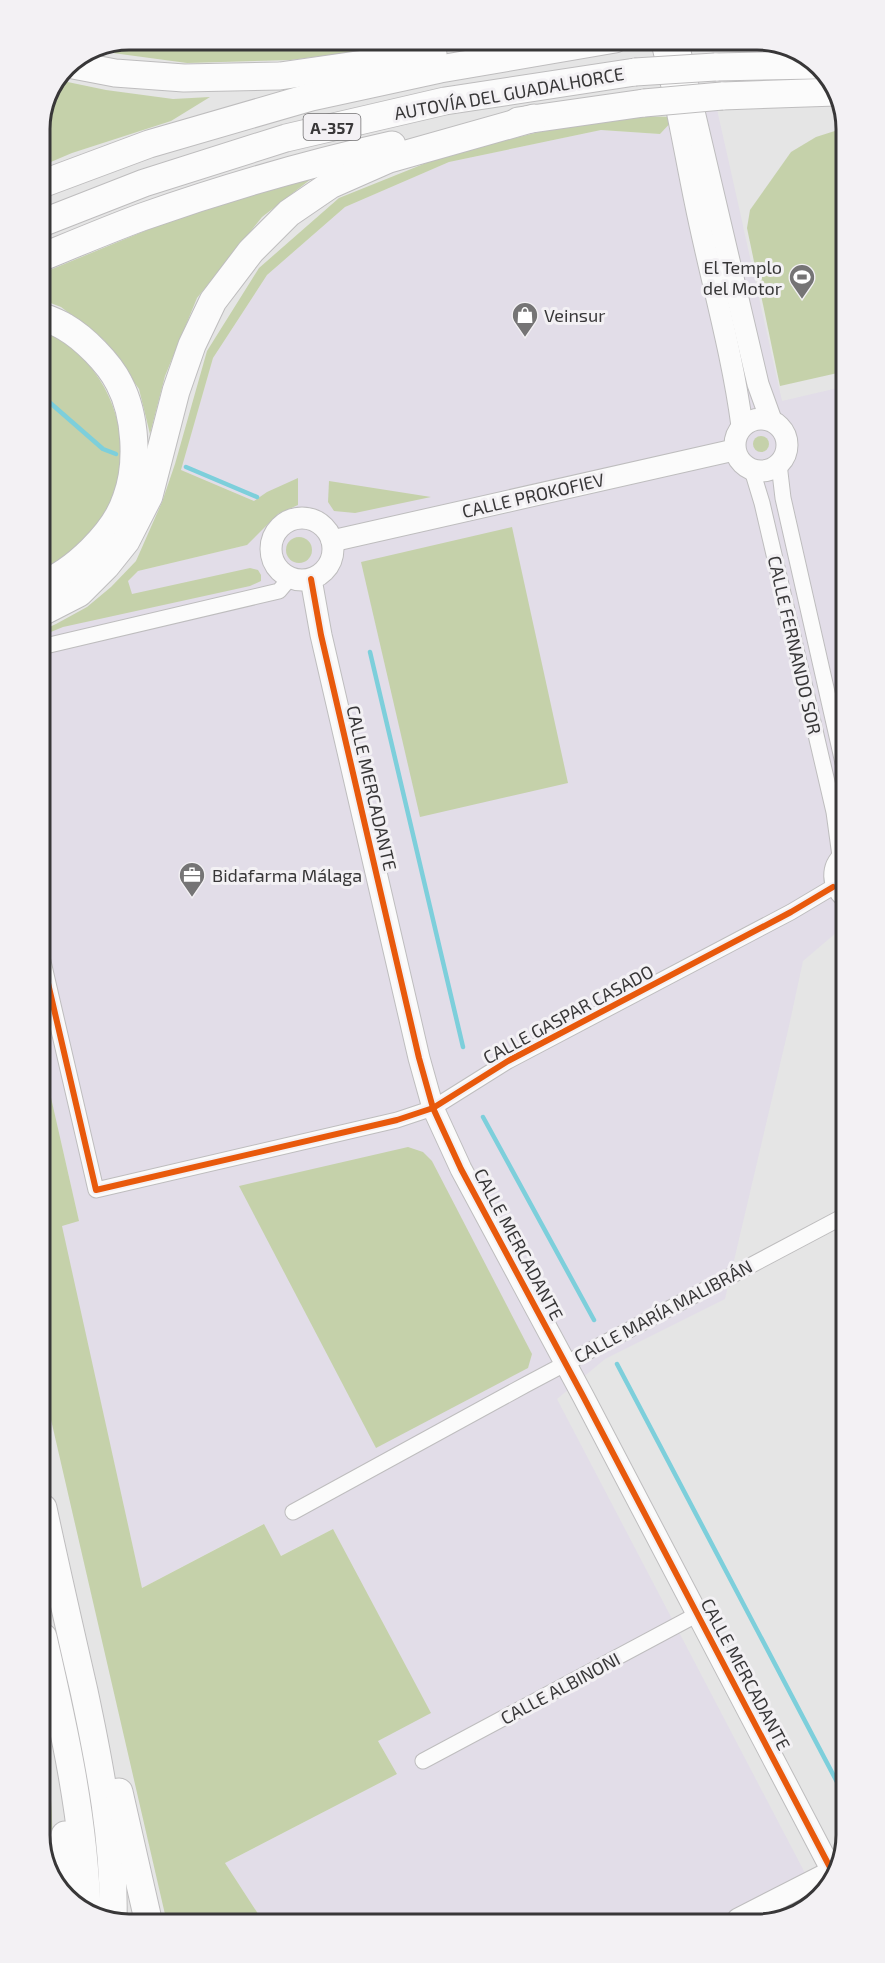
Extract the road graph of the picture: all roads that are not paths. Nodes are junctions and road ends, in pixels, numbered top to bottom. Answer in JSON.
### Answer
{"nodes":[{"id":1,"x":456,"y":50,"type":"edge"},
{"id":2,"x":551,"y":50,"type":"edge"},
{"id":3,"x":675,"y":53,"type":"edge"},
{"id":4,"x":804,"y":65,"type":"edge"},
{"id":5,"x":80,"y":66,"type":"edge"},
{"id":6,"x":826,"y":92,"type":"edge"},
{"id":7,"x":534,"y":118,"type":"junction"},
{"id":8,"x":50,"y":181,"type":"edge"},
{"id":9,"x":50,"y":220,"type":"edge"},
{"id":10,"x":50,"y":254,"type":"edge"},
{"id":11,"x":50,"y":320,"type":"edge"},
{"id":12,"x":771,"y":420,"type":"junction"},
{"id":13,"x":742,"y":426,"type":"junction"},
{"id":14,"x":734,"y":450,"type":"junction"},
{"id":15,"x":779,"y":464,"type":"junction"},
{"id":16,"x":752,"y":470,"type":"junction"},
{"id":17,"x":332,"y":541,"type":"junction"},
{"id":18,"x":106,"y":566,"type":"junction"},
{"id":19,"x":290,"y":578,"type":"junction"},
{"id":20,"x":50,"y":579,"type":"edge"},
{"id":21,"x":311,"y":579,"type":"junction"},
{"id":22,"x":50,"y":597,"type":"edge"},
{"id":23,"x":50,"y":608,"type":"edge"},
{"id":24,"x":50,"y":645,"type":"edge"},
{"id":25,"x":836,"y":732,"type":"edge"},
{"id":26,"x":836,"y":824,"type":"edge"},
{"id":27,"x":836,"y":863,"type":"edge"},
{"id":28,"x":833,"y":887,"type":"junction"},
{"id":29,"x":836,"y":891,"type":"edge"},
{"id":30,"x":50,"y":992,"type":"edge"},
{"id":31,"x":434,"y":1108,"type":"junction"},
{"id":32,"x":836,"y":1220,"type":"edge"},
{"id":33,"x":566,"y":1363,"type":"junction"},
{"id":34,"x":293,"y":1512,"type":"dead end"},
{"id":35,"x":50,"y":1539,"type":"edge"},
{"id":36,"x":698,"y":1614,"type":"junction"},
{"id":37,"x":50,"y":1668,"type":"edge"},
{"id":38,"x":81,"y":1678,"type":"junction"},
{"id":39,"x":64,"y":1730,"type":"junction"},
{"id":40,"x":423,"y":1761,"type":"dead end"},
{"id":41,"x":829,"y":1864,"type":"edge"},
{"id":42,"x":824,"y":1876,"type":"edge"},
{"id":43,"x":65,"y":1881,"type":"edge"},
{"id":44,"x":86,"y":1901,"type":"edge"},
{"id":45,"x":113,"y":1912,"type":"edge"},
{"id":46,"x":146,"y":1913,"type":"edge"},
{"id":47,"x":750,"y":1914,"type":"edge"}],
"edges":[{"from":1,"to":5,"type":"highway"},
{"from":2,"to":8,"type":"highway","name":"AUTOVÍA DEL GUADALHORCE","number":"A-357"},
{"from":3,"to":12,"type":"street"},
{"from":3,"to":13,"type":"street"},
{"from":4,"to":9,"type":"highway","name":"AUTOVÍA DEL GUADALHORCE","number":"A-357","bridge":true},
{"from":6,"to":7,"type":"highway","bridge":true},
{"from":7,"to":10,"type":"highway"},
{"from":7,"to":18,"type":"highway"},
{"from":11,"to":20,"type":"highway"},
{"from":12,"to":13,"type":"street"},
{"from":12,"to":15,"type":"street"},
{"from":13,"to":14,"type":"street"},
{"from":14,"to":16,"type":"street"},
{"from":14,"to":17,"type":"street","name":"CALLE PROKOFIEV"},
{"from":15,"to":16,"type":"street"},
{"from":15,"to":25,"type":"street","name":"CALLE FERNANDO SOR"},
{"from":16,"to":26,"type":"street","name":"CALLE FERNANDO SOR"},
{"from":17,"to":19,"type":"street"},
{"from":17,"to":21,"type":"street"},
{"from":18,"to":22,"type":"highway"},
{"from":18,"to":23,"type":"highway"},
{"from":19,"to":21,"type":"street"},
{"from":19,"to":24,"type":"street"},
{"from":21,"to":31,"type":"street","name":"CALLE MERCADANTE"},
{"from":27,"to":28,"type":"street"},
{"from":28,"to":29,"type":"street"},
{"from":28,"to":31,"type":"street","name":"CALLE GASPAR CASADO"},
{"from":30,"to":31,"type":"street","name":"CALLE GASPAR CASADO"},
{"from":31,"to":33,"type":"street","name":"CALLE MERCADANTE"},
{"from":32,"to":33,"type":"street","name":"CALLE MARÍA MALIBRÁN"},
{"from":33,"to":34,"type":"street","name":"CALLE MARÍA MALIBRÁN"},
{"from":33,"to":36,"type":"street","name":"CALLE MERCADANTE"},
{"from":35,"to":38,"type":"highway"},
{"from":36,"to":40,"type":"street","name":"CALLE ALBINONI"},
{"from":36,"to":41,"type":"street","name":"CALLE MERCADANTE"},
{"from":37,"to":39,"type":"highway"},
{"from":38,"to":45,"type":"highway"},
{"from":38,"to":46,"type":"highway"},
{"from":39,"to":43,"type":"highway"},
{"from":39,"to":44,"type":"highway"},
{"from":42,"to":47,"type":"street"}]}
